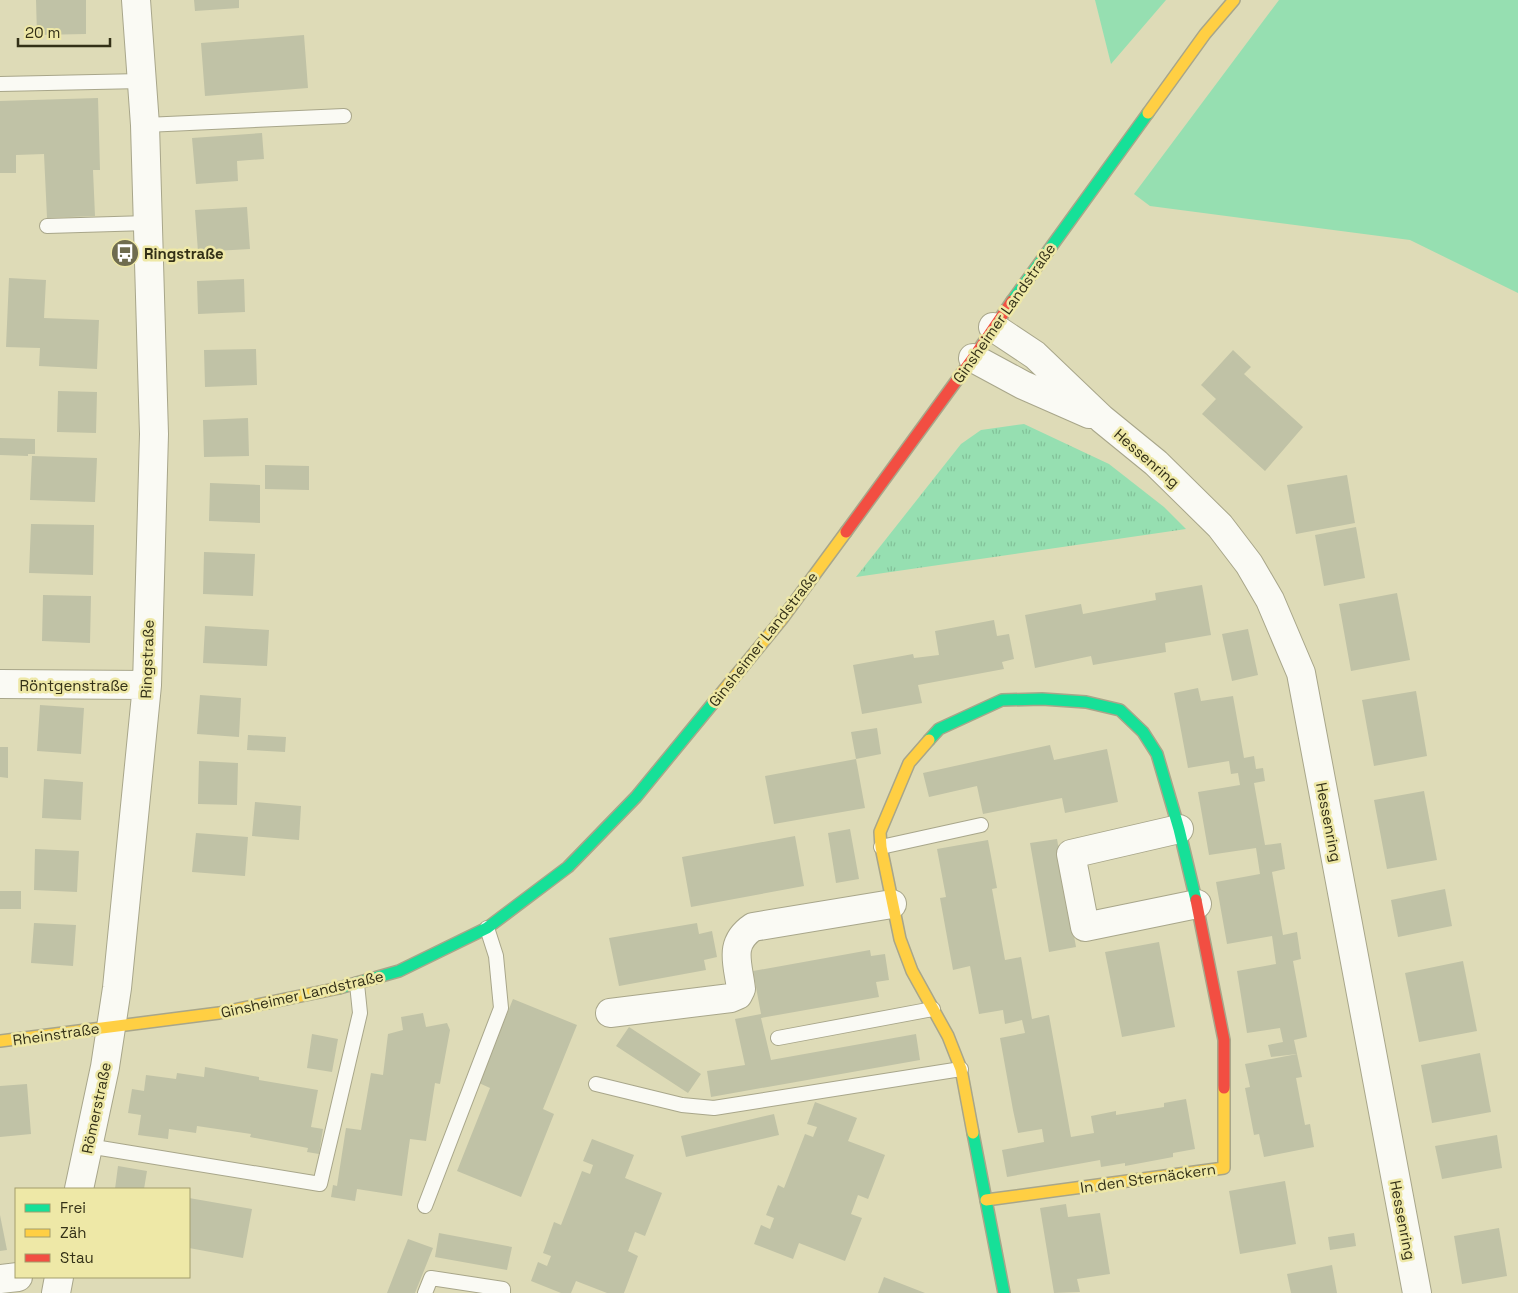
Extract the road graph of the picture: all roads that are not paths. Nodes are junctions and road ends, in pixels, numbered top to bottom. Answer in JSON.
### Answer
{"nodes":[{"id":1,"x":136,"y":0,"type":"edge"},
{"id":2,"x":1234,"y":0,"type":"edge"},
{"id":3,"x":142,"y":81,"type":"junction"},
{"id":4,"x":0,"y":84,"type":"edge"},
{"id":5,"x":344,"y":116,"type":"dead end"},
{"id":6,"x":145,"y":125,"type":"junction"},
{"id":7,"x":148,"y":223,"type":"junction"},
{"id":8,"x":47,"y":226,"type":"dead end"},
{"id":9,"x":992,"y":327,"type":"junction"},
{"id":10,"x":973,"y":358,"type":"junction"},
{"id":11,"x":1102,"y":419,"type":"junction"},
{"id":12,"x":0,"y":684,"type":"edge"},
{"id":13,"x":147,"y":685,"type":"junction"},
{"id":14,"x":981,"y":825,"type":"dead end"},
{"id":15,"x":1179,"y":829,"type":"junction"},
{"id":16,"x":881,"y":847,"type":"junction"},
{"id":17,"x":892,"y":904,"type":"junction"},
{"id":18,"x":1197,"y":904,"type":"junction"},
{"id":19,"x":488,"y":928,"type":"junction"},
{"id":20,"x":357,"y":984,"type":"junction"},
{"id":21,"x":933,"y":1009,"type":"junction"},
{"id":22,"x":610,"y":1013,"type":"dead end"},
{"id":23,"x":112,"y":1026,"type":"junction"},
{"id":24,"x":778,"y":1038,"type":"dead end"},
{"id":25,"x":0,"y":1041,"type":"edge"},
{"id":26,"x":961,"y":1069,"type":"junction"},
{"id":27,"x":596,"y":1084,"type":"dead end"},
{"id":28,"x":88,"y":1146,"type":"junction"},
{"id":29,"x":79,"y":1188,"type":"edge"},
{"id":30,"x":986,"y":1200,"type":"junction"},
{"id":31,"x":425,"y":1206,"type":"dead end"},
{"id":32,"x":15,"y":1278,"type":"edge"},
{"id":33,"x":60,"y":1278,"type":"edge"},
{"id":34,"x":0,"y":1280,"type":"edge"},
{"id":35,"x":56,"y":1293,"type":"edge"},
{"id":36,"x":425,"y":1293,"type":"edge"},
{"id":37,"x":503,"y":1293,"type":"edge"},
{"id":38,"x":1004,"y":1293,"type":"edge"},
{"id":39,"x":1417,"y":1293,"type":"edge"}],
"edges":[{"from":1,"to":3,"type":"street","name":"Ringstraße"},
{"from":2,"to":9,"type":"main road","name":"Ginsheimer Landstraße"},
{"from":3,"to":4,"type":"lane"},
{"from":3,"to":6,"type":"street","name":"Ringstraße"},
{"from":5,"to":6,"type":"lane"},
{"from":6,"to":7,"type":"street","name":"Ringstraße"},
{"from":7,"to":8,"type":"lane"},
{"from":7,"to":13,"type":"street","name":"Ringstraße"},
{"from":9,"to":10,"type":"main road","name":"Ginsheimer Landstraße"},
{"from":9,"to":11,"type":"street","name":"Hessenring"},
{"from":10,"to":11,"type":"street","name":"Hessenring"},
{"from":10,"to":19,"type":"main road","name":"Ginsheimer Landstraße"},
{"from":11,"to":39,"type":"street","name":"Hessenring"},
{"from":12,"to":13,"type":"street","name":"Röntgenstraße"},
{"from":13,"to":23,"type":"street","name":"Ringstraße"},
{"from":14,"to":16,"type":"lane"},
{"from":15,"to":16,"type":"main road","name":"In den Sternäckern"},
{"from":15,"to":18,"type":"main road","name":"In den Sternäckern"},
{"from":15,"to":18,"type":"street"},
{"from":16,"to":17,"type":"main road","name":"In den Sternäckern"},
{"from":17,"to":21,"type":"main road","name":"In den Sternäckern"},
{"from":17,"to":22,"type":"street"},
{"from":18,"to":30,"type":"main road","name":"In den Sternäckern"},
{"from":19,"to":20,"type":"main road","name":"Ginsheimer Landstraße"},
{"from":19,"to":31,"type":"lane"},
{"from":20,"to":23,"type":"main road","name":"Ginsheimer Landstraße"},
{"from":20,"to":28,"type":"lane"},
{"from":21,"to":24,"type":"lane"},
{"from":21,"to":26,"type":"main road","name":"In den Sternäckern"},
{"from":23,"to":25,"type":"main road","name":"Rheinstraße"},
{"from":23,"to":28,"type":"street","name":"Römerstraße"},
{"from":26,"to":27,"type":"lane"},
{"from":26,"to":30,"type":"main road","name":"In den Sternäckern"},
{"from":28,"to":29,"type":"street","name":"Römerstraße"},
{"from":30,"to":38,"type":"main road","name":"In den Sternäckern"},
{"from":32,"to":34,"type":"street"},
{"from":33,"to":35,"type":"street"},
{"from":36,"to":37,"type":"lane"}]}
